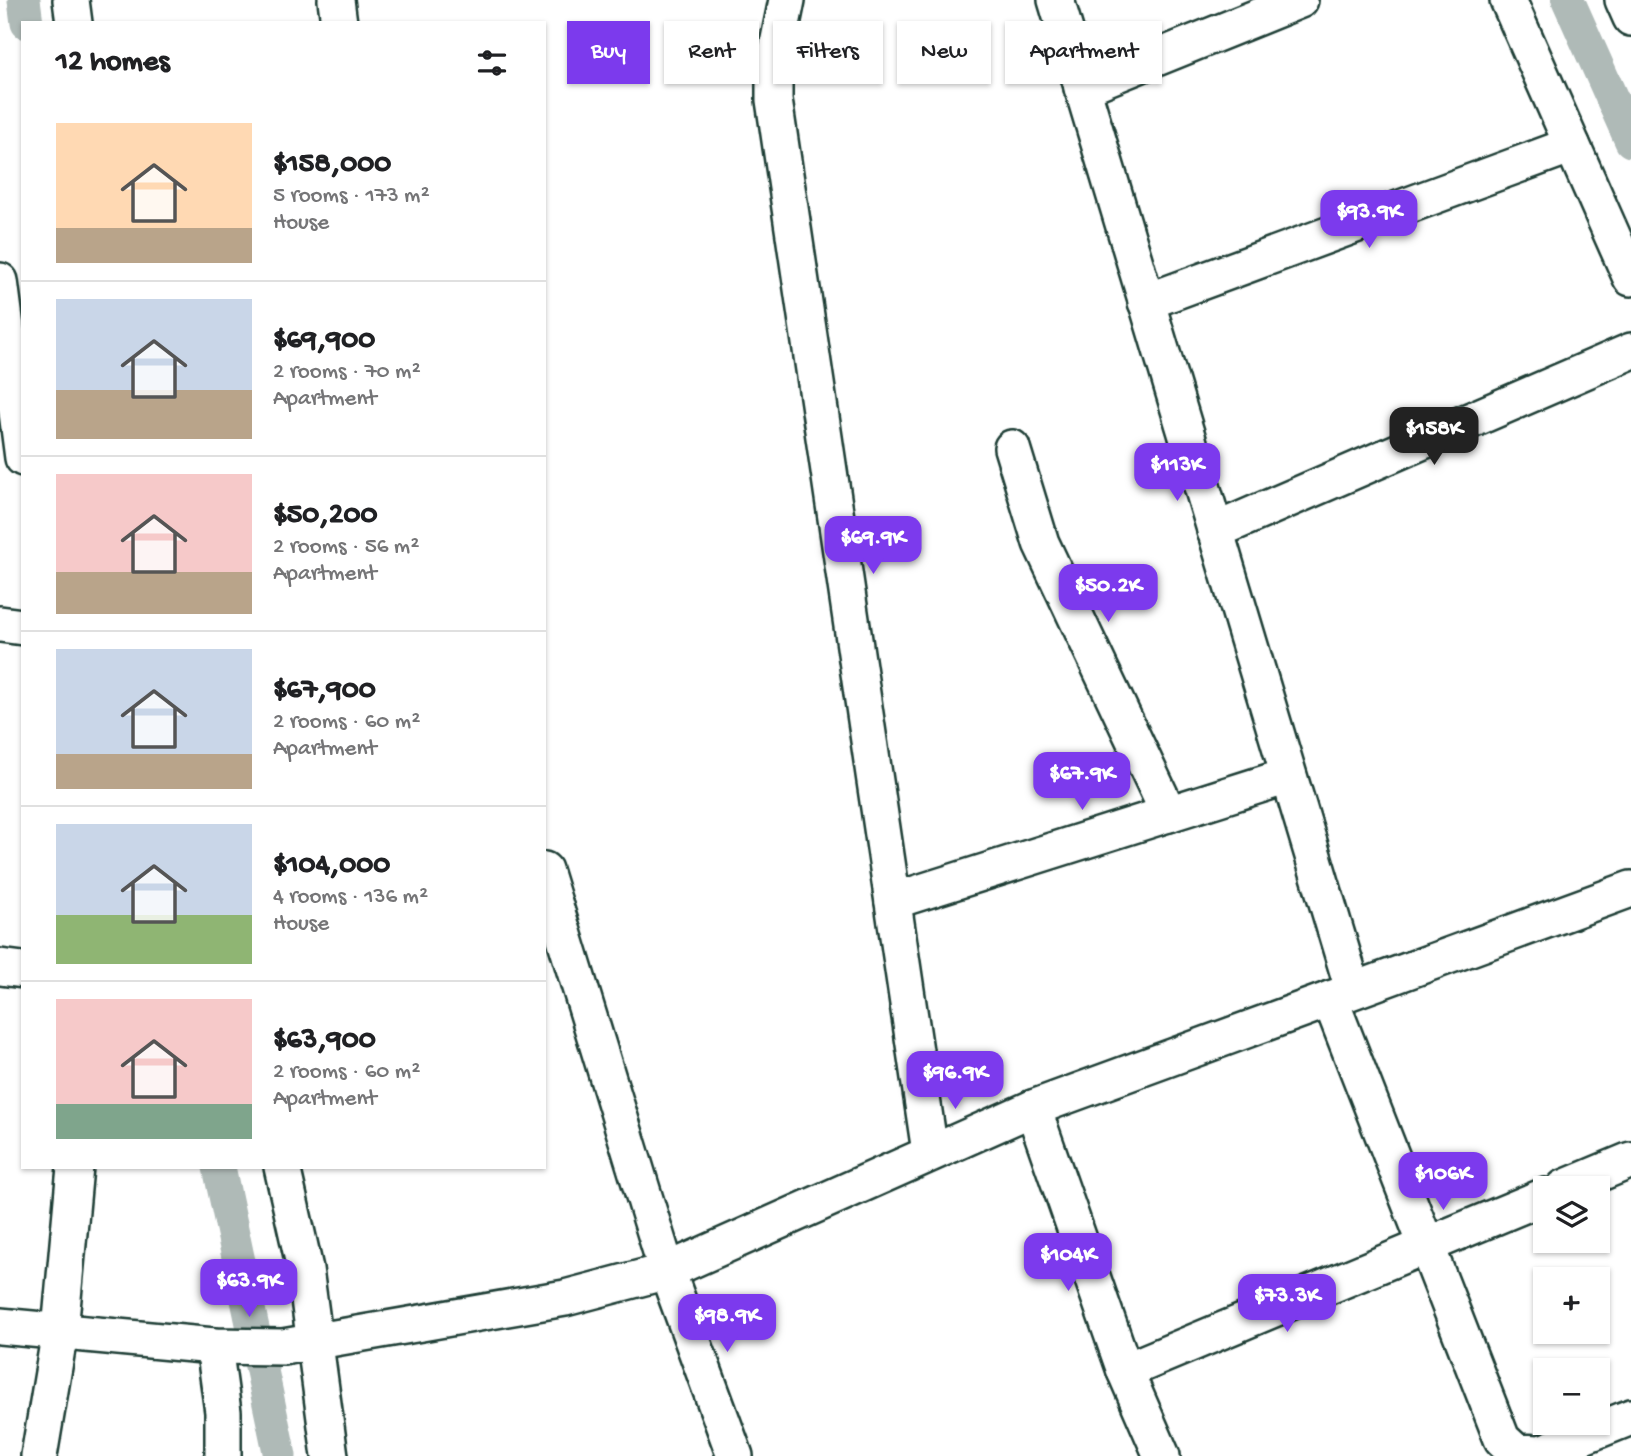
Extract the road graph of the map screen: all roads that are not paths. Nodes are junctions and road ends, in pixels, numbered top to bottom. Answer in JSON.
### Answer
{"nodes":[{"id":1,"x":71,"y":0,"type":"edge"},
{"id":2,"x":336,"y":0,"type":"edge"},
{"id":3,"x":787,"y":0,"type":"edge"},
{"id":4,"x":1056,"y":0,"type":"edge"},
{"id":5,"x":1300,"y":0,"type":"edge"},
{"id":6,"x":1508,"y":0,"type":"edge"},
{"id":7,"x":1623,"y":0,"type":"edge"},
{"id":8,"x":1631,"y":18,"type":"edge"},
{"id":9,"x":74,"y":21,"type":"edge"},
{"id":10,"x":339,"y":21,"type":"edge"},
{"id":11,"x":1082,"y":88,"type":"junction"},
{"id":12,"x":1572,"y":145,"type":"junction"},
{"id":13,"x":1631,"y":278,"type":"edge"},
{"id":14,"x":1146,"y":302,"type":"junction"},
{"id":15,"x":1,"y":303,"type":"edge"},
{"id":16,"x":1631,"y":351,"type":"edge"},
{"id":17,"x":21,"y":444,"type":"edge"},
{"id":18,"x":1012,"y":447,"type":"dead end"},
{"id":19,"x":1215,"y":531,"type":"junction"},
{"id":20,"x":0,"y":624,"type":"edge"},
{"id":21,"x":21,"y":627,"type":"edge"},
{"id":22,"x":1288,"y":776,"type":"junction"},
{"id":23,"x":1169,"y":814,"type":"junction"},
{"id":24,"x":546,"y":877,"type":"edge"},
{"id":25,"x":1631,"y":889,"type":"edge"},
{"id":26,"x":893,"y":901,"type":"junction"},
{"id":27,"x":0,"y":967,"type":"edge"},
{"id":28,"x":21,"y":970,"type":"edge"},
{"id":29,"x":1342,"y":994,"type":"junction"},
{"id":30,"x":1033,"y":1108,"type":"junction"},
{"id":31,"x":930,"y":1152,"type":"junction"},
{"id":32,"x":1631,"y":1160,"type":"edge"},
{"id":33,"x":75,"y":1169,"type":"edge"},
{"id":34,"x":282,"y":1169,"type":"edge"},
{"id":35,"x":1593,"y":1176,"type":"edge"},
{"id":36,"x":1533,"y":1201,"type":"edge"},
{"id":37,"x":1426,"y":1245,"type":"junction"},
{"id":38,"x":667,"y":1271,"type":"junction"},
{"id":39,"x":0,"y":1326,"type":"edge"},
{"id":40,"x":60,"y":1331,"type":"junction"},
{"id":41,"x":300,"y":1345,"type":"junction"},
{"id":42,"x":214,"y":1346,"type":"junction"},
{"id":43,"x":1125,"y":1371,"type":"junction"},
{"id":44,"x":1631,"y":1417,"type":"edge"},
{"id":45,"x":39,"y":1456,"type":"edge"},
{"id":46,"x":223,"y":1456,"type":"edge"},
{"id":47,"x":330,"y":1456,"type":"edge"},
{"id":48,"x":736,"y":1456,"type":"edge"},
{"id":49,"x":1162,"y":1456,"type":"edge"}],
"edges":[{"from":1,"to":9,"type":"street"},
{"from":2,"to":10,"type":"street"},
{"from":3,"to":26,"type":"street"},
{"from":4,"to":11,"type":"street"},
{"from":5,"to":11,"type":"street"},
{"from":6,"to":12,"type":"street"},
{"from":7,"to":8,"type":"street"},
{"from":11,"to":14,"type":"street"},
{"from":12,"to":13,"type":"street"},
{"from":12,"to":14,"type":"street"},
{"from":14,"to":19,"type":"street"},
{"from":15,"to":17,"type":"street"},
{"from":16,"to":19,"type":"street"},
{"from":18,"to":23,"type":"street"},
{"from":19,"to":22,"type":"street"},
{"from":20,"to":21,"type":"street"},
{"from":22,"to":23,"type":"street"},
{"from":22,"to":29,"type":"street"},
{"from":23,"to":26,"type":"street"},
{"from":24,"to":38,"type":"street"},
{"from":25,"to":29,"type":"street"},
{"from":26,"to":31,"type":"street"},
{"from":27,"to":28,"type":"street"},
{"from":29,"to":30,"type":"street"},
{"from":29,"to":37,"type":"street"},
{"from":30,"to":31,"type":"street"},
{"from":30,"to":43,"type":"street"},
{"from":31,"to":38,"type":"street"},
{"from":32,"to":35,"type":"street"},
{"from":33,"to":40,"type":"street"},
{"from":34,"to":41,"type":"street"},
{"from":36,"to":37,"type":"street"},
{"from":37,"to":43,"type":"street"},
{"from":37,"to":44,"type":"street"},
{"from":38,"to":41,"type":"street"},
{"from":38,"to":48,"type":"street"},
{"from":39,"to":40,"type":"street"},
{"from":40,"to":42,"type":"street"},
{"from":40,"to":45,"type":"street"},
{"from":41,"to":42,"type":"street"},
{"from":41,"to":47,"type":"street"},
{"from":42,"to":46,"type":"street"},
{"from":43,"to":49,"type":"street"}]}
